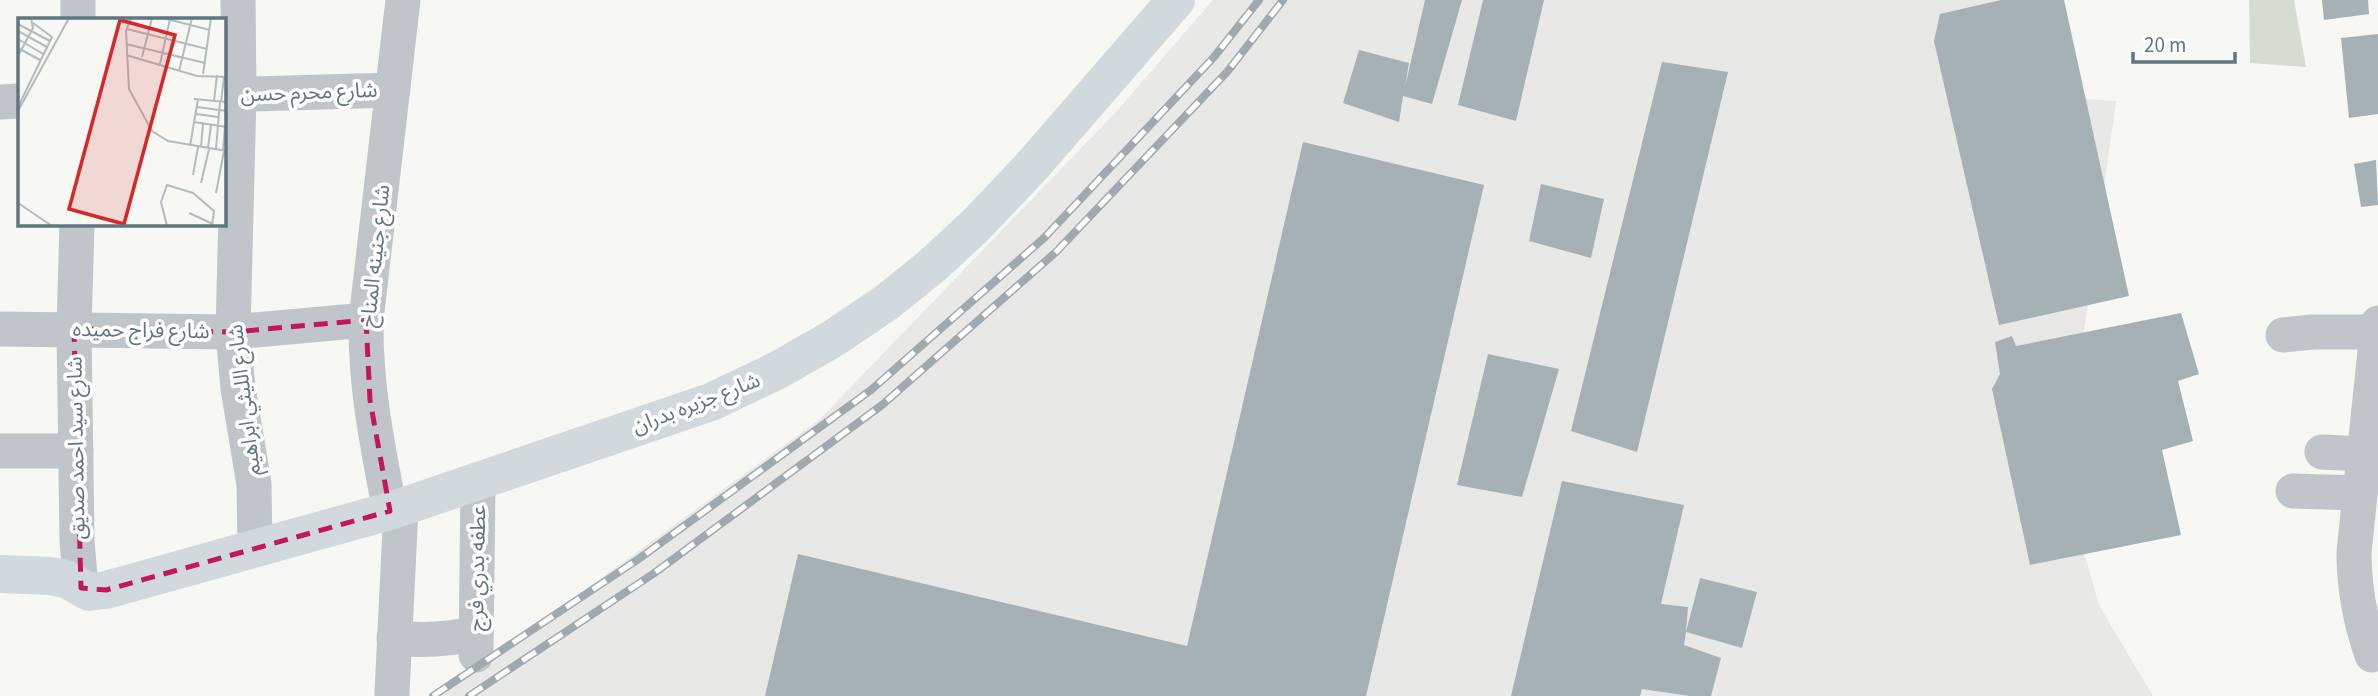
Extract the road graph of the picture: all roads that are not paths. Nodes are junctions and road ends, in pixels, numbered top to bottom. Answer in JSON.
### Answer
{"nodes":[{"id":1,"x":78,"y":0,"type":"edge"},
{"id":2,"x":239,"y":0,"type":"edge"},
{"id":3,"x":403,"y":0,"type":"edge"},
{"id":4,"x":1176,"y":0,"type":"edge"},
{"id":5,"x":78,"y":18,"type":"edge"},
{"id":6,"x":393,"y":90,"type":"junction"},
{"id":7,"x":232,"y":95,"type":"edge"},
{"id":8,"x":18,"y":101,"type":"edge"},
{"id":9,"x":0,"y":102,"type":"edge"},
{"id":10,"x":77,"y":226,"type":"edge"},
{"id":11,"x":366,"y":320,"type":"junction"},
{"id":12,"x":0,"y":329,"type":"edge"},
{"id":13,"x":74,"y":329,"type":"junction"},
{"id":14,"x":2378,"y":329,"type":"edge"},
{"id":15,"x":233,"y":332,"type":"junction"},
{"id":16,"x":2283,"y":335,"type":"dead end"},
{"id":17,"x":2370,"y":444,"type":"edge"},
{"id":18,"x":0,"y":451,"type":"edge"},
{"id":19,"x":76,"y":451,"type":"junction"},
{"id":20,"x":2322,"y":452,"type":"dead end"},
{"id":21,"x":478,"y":480,"type":"junction"},
{"id":22,"x":2293,"y":491,"type":"dead end"},
{"id":23,"x":2360,"y":493,"type":"junction"},
{"id":24,"x":395,"y":509,"type":"junction"},
{"id":25,"x":255,"y":548,"type":"junction"},
{"id":26,"x":0,"y":574,"type":"edge"},
{"id":27,"x":85,"y":590,"type":"junction"},
{"id":28,"x":2368,"y":605,"type":"edge"},
{"id":29,"x":394,"y":638,"type":"junction"},
{"id":30,"x":2372,"y":655,"type":"dead end"},
{"id":31,"x":392,"y":692,"type":"dead end"}],
"edges":[{"from":1,"to":5,"type":"street"},
{"from":2,"to":7,"type":"street","name":"شارع الليثي ابراهيم"},
{"from":3,"to":6,"type":"street","name":"شارع جنينه المناخ"},
{"from":4,"to":21,"type":"street","name":"شارع جزيره بدران"},
{"from":6,"to":7,"type":"street","name":"شارع محرم حسن"},
{"from":6,"to":11,"type":"street","name":"شارع جنينه المناخ"},
{"from":7,"to":15,"type":"street","name":"شارع الليثي ابراهيم"},
{"from":8,"to":9,"type":"street"},
{"from":10,"to":13,"type":"street","name":"شارع سيد احمد صديق"},
{"from":11,"to":15,"type":"street","name":"شارع فراج حميده"},
{"from":11,"to":24,"type":"street","name":"شارع جنينه المناخ"},
{"from":12,"to":13,"type":"street","name":"شارع فراج حميده"},
{"from":13,"to":15,"type":"street","name":"شارع فراج حميده"},
{"from":13,"to":19,"type":"street","name":"شارع سيد احمد صديق"},
{"from":14,"to":16,"type":"street"},
{"from":14,"to":17,"type":"street"},
{"from":15,"to":25,"type":"street","name":"شارع الليثي ابراهيم"},
{"from":17,"to":20,"type":"street"},
{"from":17,"to":23,"type":"street"},
{"from":18,"to":19,"type":"street"},
{"from":19,"to":27,"type":"street","name":"شارع سيد احمد صديق"},
{"from":21,"to":24,"type":"street","name":"شارع جزيره بدران"},
{"from":21,"to":29,"type":"street","name":"عطفه بدري فرج"},
{"from":22,"to":23,"type":"street"},
{"from":23,"to":28,"type":"street"},
{"from":24,"to":25,"type":"street","name":"شارع جزيره بدران"},
{"from":24,"to":29,"type":"street","name":"شارع جنينه المناخ"},
{"from":25,"to":27,"type":"street","name":"شارع جزيره بدران"},
{"from":26,"to":27,"type":"street"},
{"from":28,"to":30,"type":"street"},
{"from":29,"to":31,"type":"street","name":"شارع جنينه المناخ"}]}
